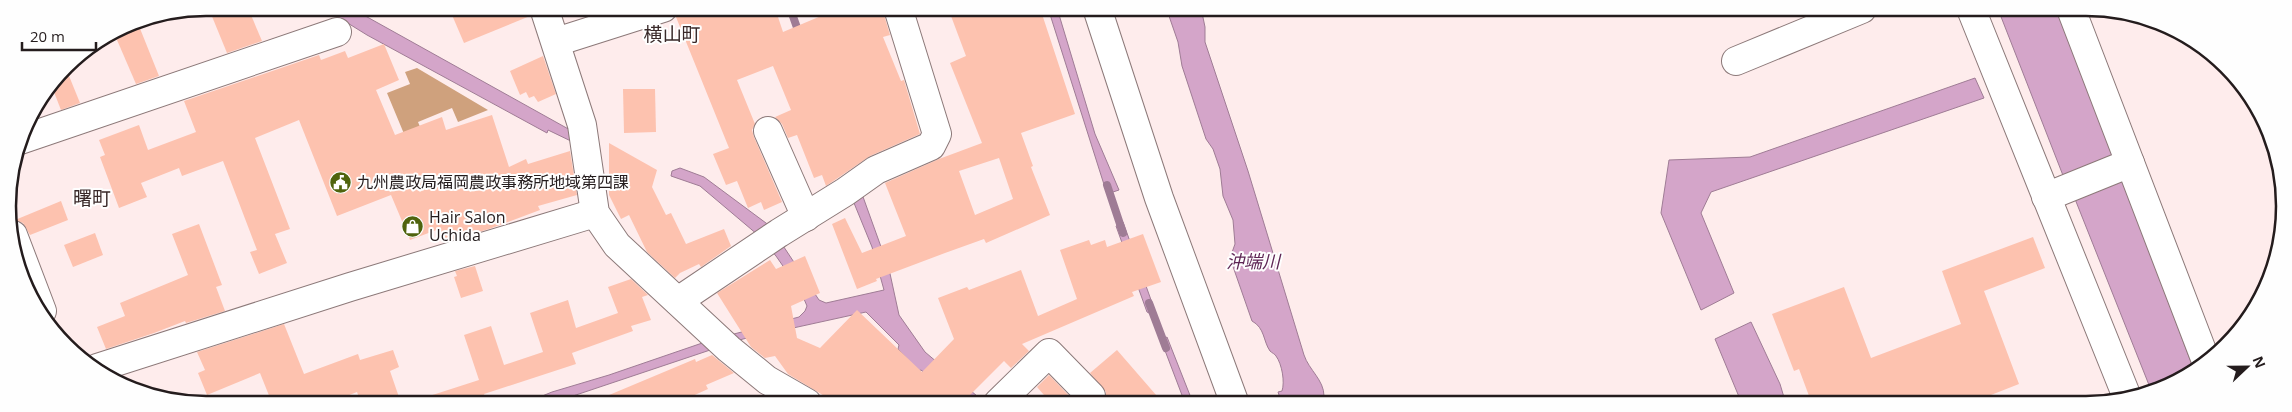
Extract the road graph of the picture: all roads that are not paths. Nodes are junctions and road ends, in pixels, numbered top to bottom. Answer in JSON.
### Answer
{"nodes":[{"id":1,"x":547,"y":16,"type":"edge"},
{"id":2,"x":639,"y":16,"type":"edge"},
{"id":3,"x":900,"y":16,"type":"edge"},
{"id":4,"x":1099,"y":16,"type":"edge"},
{"id":5,"x":1845,"y":16,"type":"edge"},
{"id":6,"x":1974,"y":16,"type":"edge"},
{"id":7,"x":2074,"y":16,"type":"edge"},
{"id":8,"x":337,"y":32,"type":"dead end"},
{"id":9,"x":556,"y":42,"type":"junction"},
{"id":10,"x":1736,"y":61,"type":"dead end"},
{"id":11,"x":768,"y":131,"type":"dead end"},
{"id":12,"x":29,"y":137,"type":"edge"},
{"id":13,"x":2129,"y":164,"type":"junction"},
{"id":14,"x":2048,"y":197,"type":"junction"},
{"id":15,"x":595,"y":213,"type":"junction"},
{"id":16,"x":806,"y":217,"type":"junction"},
{"id":17,"x":678,"y":301,"type":"junction"},
{"id":18,"x":2204,"y":355,"type":"edge"},
{"id":19,"x":104,"y":366,"type":"edge"},
{"id":20,"x":2124,"y":392,"type":"edge"},
{"id":21,"x":795,"y":396,"type":"edge"},
{"id":22,"x":1005,"y":396,"type":"edge"},
{"id":23,"x":1091,"y":396,"type":"dead end"},
{"id":24,"x":1232,"y":396,"type":"edge"}],
"edges":[{"from":1,"to":9,"type":"street"},
{"from":2,"to":9,"type":"street"},
{"from":3,"to":16,"type":"street"},
{"from":4,"to":24,"type":"street"},
{"from":5,"to":10,"type":"street"},
{"from":6,"to":14,"type":"street"},
{"from":7,"to":13,"type":"street"},
{"from":8,"to":12,"type":"street"},
{"from":9,"to":15,"type":"street"},
{"from":11,"to":16,"type":"street"},
{"from":13,"to":14,"type":"street"},
{"from":13,"to":18,"type":"street"},
{"from":14,"to":20,"type":"street"},
{"from":15,"to":17,"type":"street"},
{"from":15,"to":19,"type":"street"},
{"from":16,"to":17,"type":"street"},
{"from":17,"to":21,"type":"street"},
{"from":22,"to":23,"type":"street"}]}
